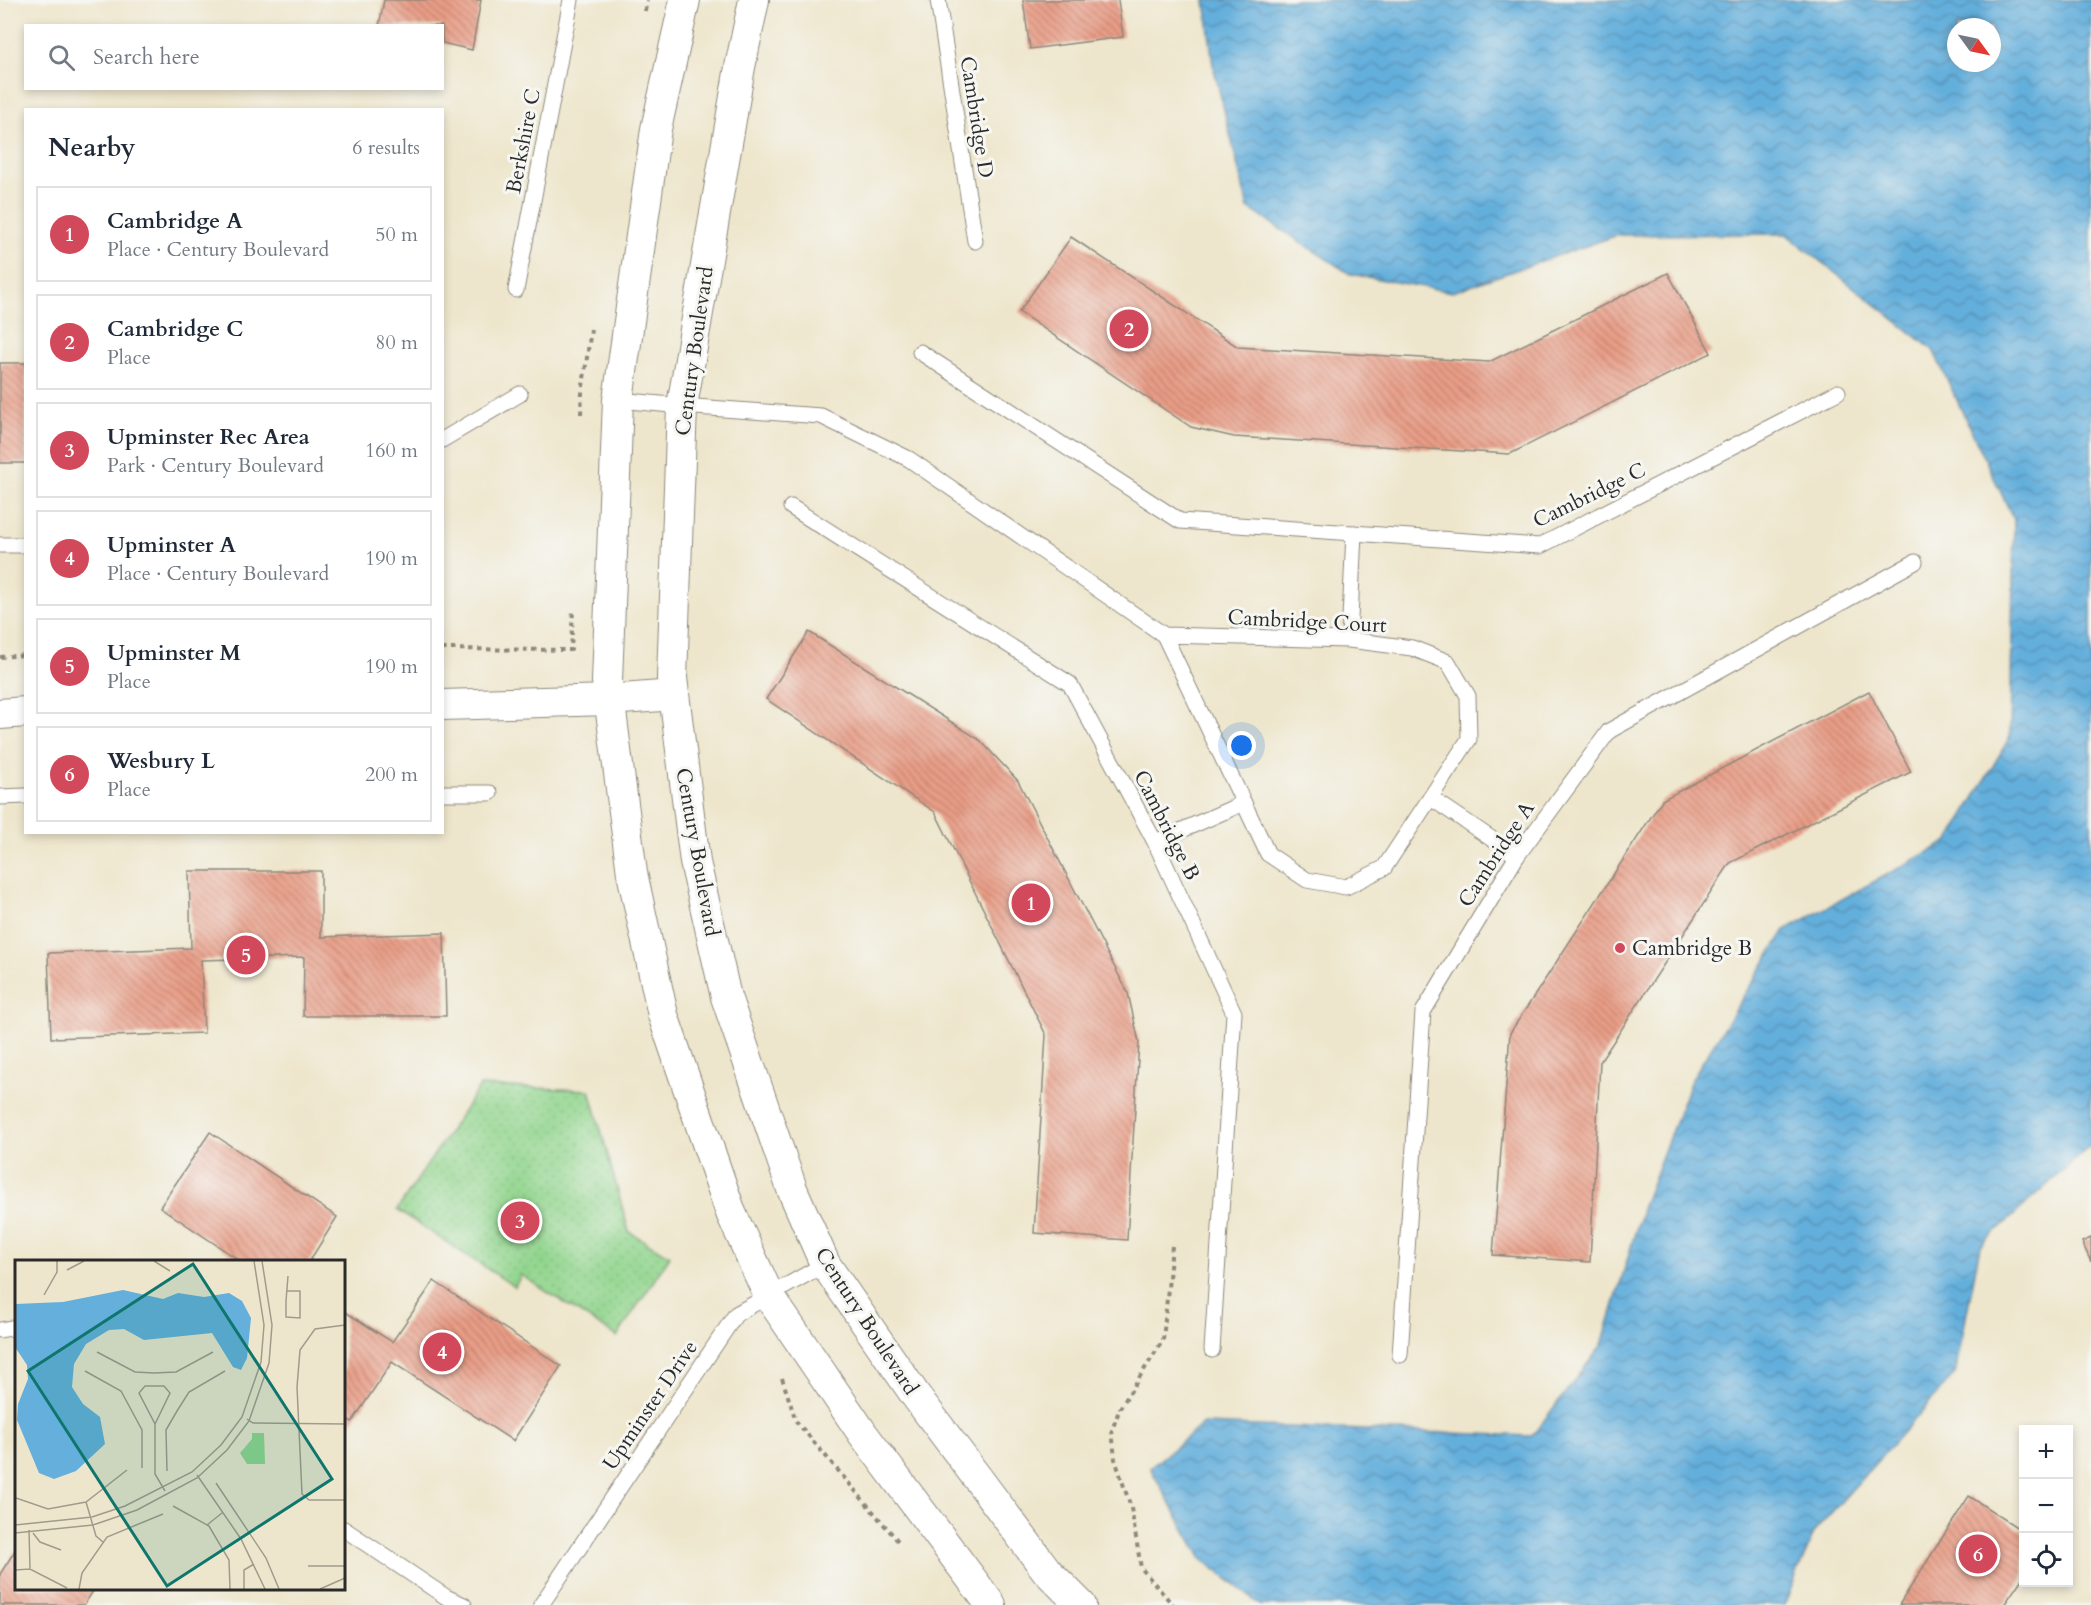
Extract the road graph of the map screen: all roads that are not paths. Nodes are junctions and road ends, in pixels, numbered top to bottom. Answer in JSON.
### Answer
{"nodes":[{"id":1,"x":571,"y":0,"type":"edge"},
{"id":2,"x":685,"y":0,"type":"edge"},
{"id":3,"x":754,"y":0,"type":"edge"},
{"id":4,"x":938,"y":0,"type":"edge"},
{"id":5,"x":975,"y":241,"type":"dead end"},
{"id":6,"x":516,"y":290,"type":"dead end"},
{"id":7,"x":920,"y":352,"type":"dead end"},
{"id":8,"x":1838,"y":392,"type":"dead end"},
{"id":9,"x":520,"y":394,"type":"dead end"},
{"id":10,"x":618,"y":400,"type":"junction"},
{"id":11,"x":682,"y":406,"type":"junction"},
{"id":12,"x":444,"y":439,"type":"edge"},
{"id":13,"x":791,"y":507,"type":"dead end"},
{"id":14,"x":1354,"y":533,"type":"junction"},
{"id":15,"x":0,"y":545,"type":"edge"},
{"id":16,"x":24,"y":545,"type":"edge"},
{"id":17,"x":1916,"y":561,"type":"dead end"},
{"id":18,"x":1164,"y":635,"type":"junction"},
{"id":19,"x":1349,"y":640,"type":"junction"},
{"id":20,"x":674,"y":695,"type":"junction"},
{"id":21,"x":609,"y":700,"type":"junction"},
{"id":22,"x":444,"y":705,"type":"edge"},
{"id":23,"x":24,"y":712,"type":"edge"},
{"id":24,"x":0,"y":714,"type":"edge"},
{"id":25,"x":444,"y":793,"type":"edge"},
{"id":26,"x":490,"y":793,"type":"dead end"},
{"id":27,"x":24,"y":796,"type":"edge"},
{"id":28,"x":0,"y":797,"type":"edge"},
{"id":29,"x":1431,"y":798,"type":"junction"},
{"id":30,"x":1244,"y":803,"type":"junction"},
{"id":31,"x":1155,"y":842,"type":"junction"},
{"id":32,"x":1517,"y":856,"type":"junction"},
{"id":33,"x":825,"y":1264,"type":"junction"},
{"id":34,"x":769,"y":1296,"type":"junction"},
{"id":35,"x":15,"y":1327,"type":"edge"},
{"id":36,"x":0,"y":1330,"type":"edge"},
{"id":37,"x":1212,"y":1350,"type":"dead end"},
{"id":38,"x":1400,"y":1354,"type":"dead end"},
{"id":39,"x":345,"y":1530,"type":"edge"},
{"id":40,"x":464,"y":1605,"type":"edge"},
{"id":41,"x":541,"y":1605,"type":"edge"},
{"id":42,"x":991,"y":1605,"type":"edge"},
{"id":43,"x":1081,"y":1605,"type":"edge"}],
"edges":[{"from":1,"to":6,"type":"lane","name":"Berkshire C"},
{"from":2,"to":10,"type":"street"},
{"from":3,"to":11,"type":"street","name":"Century Boulevard"},
{"from":4,"to":5,"type":"lane","name":"Cambridge D"},
{"from":7,"to":14,"type":"lane","name":"Cambridge C"},
{"from":8,"to":14,"type":"lane","name":"Cambridge C"},
{"from":9,"to":12,"type":"lane"},
{"from":10,"to":11,"type":"lane","name":"Cambridge Court"},
{"from":10,"to":21,"type":"street"},
{"from":11,"to":18,"type":"lane","name":"Cambridge Court"},
{"from":11,"to":20,"type":"street","name":"Century Boulevard"},
{"from":13,"to":31,"type":"lane","name":"Cambridge B"},
{"from":14,"to":19,"type":"lane"},
{"from":15,"to":16,"type":"lane"},
{"from":17,"to":32,"type":"lane","name":"Cambridge A"},
{"from":18,"to":19,"type":"lane","name":"Cambridge Court"},
{"from":18,"to":30,"type":"lane","name":"Cambridge Court"},
{"from":19,"to":29,"type":"lane","name":"Cambridge Court"},
{"from":20,"to":21,"type":"street"},
{"from":20,"to":33,"type":"street","name":"Century Boulevard"},
{"from":21,"to":22,"type":"street"},
{"from":21,"to":34,"type":"street"},
{"from":23,"to":24,"type":"street"},
{"from":25,"to":26,"type":"lane"},
{"from":27,"to":28,"type":"lane"},
{"from":29,"to":30,"type":"lane","name":"Cambridge Court"},
{"from":29,"to":32,"type":"lane"},
{"from":30,"to":31,"type":"lane"},
{"from":31,"to":37,"type":"lane","name":"Cambridge B"},
{"from":32,"to":38,"type":"lane","name":"Cambridge A"},
{"from":33,"to":34,"type":"lane","name":"Upminster Drive"},
{"from":33,"to":43,"type":"street","name":"Century Boulevard"},
{"from":34,"to":41,"type":"lane","name":"Upminster Drive"},
{"from":34,"to":42,"type":"street"},
{"from":35,"to":36,"type":"lane"},
{"from":39,"to":40,"type":"lane"}]}
